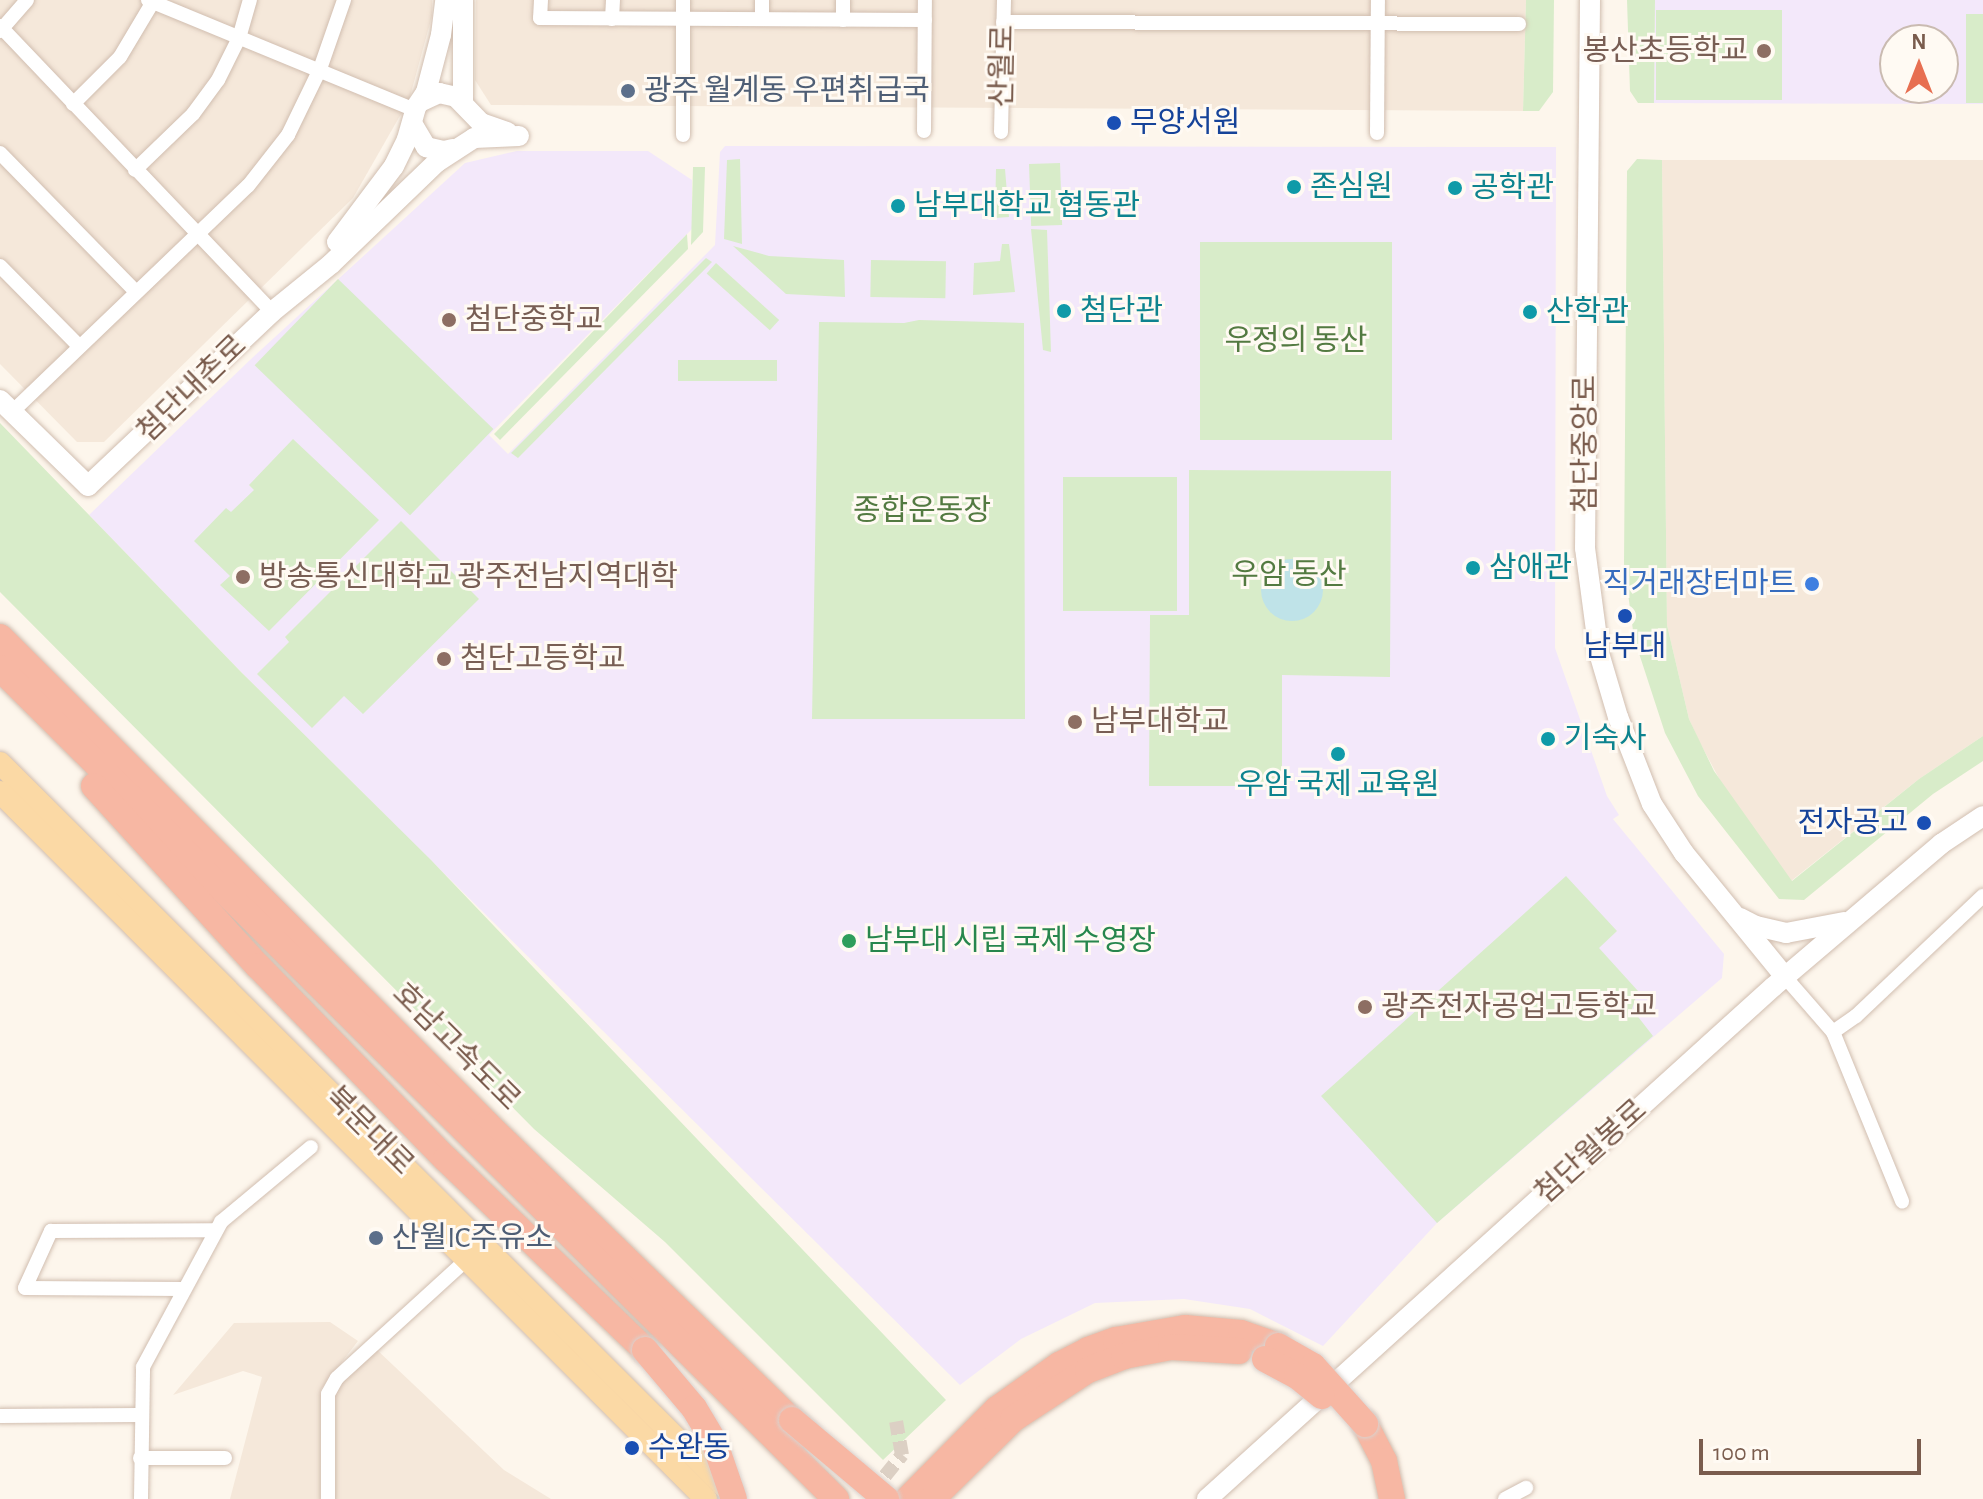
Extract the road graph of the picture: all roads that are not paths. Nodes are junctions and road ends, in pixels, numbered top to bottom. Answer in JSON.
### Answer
{"nodes":[{"id":1,"x":27,"y":0,"type":"edge"},
{"id":2,"x":250,"y":0,"type":"edge"},
{"id":3,"x":344,"y":0,"type":"edge"},
{"id":4,"x":445,"y":0,"type":"edge"},
{"id":5,"x":463,"y":0,"type":"edge"},
{"id":6,"x":541,"y":0,"type":"edge"},
{"id":7,"x":613,"y":0,"type":"edge"},
{"id":8,"x":683,"y":0,"type":"edge"},
{"id":9,"x":762,"y":0,"type":"edge"},
{"id":10,"x":843,"y":0,"type":"edge"},
{"id":11,"x":925,"y":0,"type":"edge"},
{"id":12,"x":1004,"y":0,"type":"edge"},
{"id":13,"x":1378,"y":0,"type":"edge"},
{"id":14,"x":1590,"y":0,"type":"edge"},
{"id":15,"x":152,"y":1,"type":"edge"},
{"id":16,"x":612,"y":19,"type":"junction"},
{"id":17,"x":683,"y":19,"type":"junction"},
{"id":18,"x":762,"y":19,"type":"junction"},
{"id":19,"x":843,"y":20,"type":"junction"},
{"id":20,"x":925,"y":20,"type":"junction"},
{"id":21,"x":1003,"y":22,"type":"junction"},
{"id":22,"x":1378,"y":23,"type":"junction"},
{"id":23,"x":1519,"y":24,"type":"dead end"},
{"id":24,"x":1,"y":29,"type":"edge"},
{"id":25,"x":239,"y":38,"type":"junction"},
{"id":26,"x":320,"y":69,"type":"junction"},
{"id":27,"x":73,"y":104,"type":"junction"},
{"id":28,"x":466,"y":107,"type":"junction"},
{"id":29,"x":417,"y":112,"type":"junction"},
{"id":30,"x":924,"y":131,"type":"dead end"},
{"id":31,"x":1001,"y":132,"type":"dead end"},
{"id":32,"x":1377,"y":133,"type":"dead end"},
{"id":33,"x":683,"y":135,"type":"dead end"},
{"id":34,"x":457,"y":147,"type":"junction"},
{"id":35,"x":0,"y":153,"type":"edge"},
{"id":36,"x":135,"y":170,"type":"junction"},
{"id":37,"x":197,"y":235,"type":"junction"},
{"id":38,"x":0,"y":266,"type":"edge"},
{"id":39,"x":135,"y":291,"type":"junction"},
{"id":40,"x":295,"y":291,"type":"junction"},
{"id":41,"x":272,"y":312,"type":"junction"},
{"id":42,"x":78,"y":345,"type":"junction"},
{"id":43,"x":6,"y":406,"type":"edge"},
{"id":44,"x":0,"y":637,"type":"edge"},
{"id":45,"x":0,"y":668,"type":"edge"},
{"id":46,"x":0,"y":688,"type":"edge"},
{"id":47,"x":0,"y":763,"type":"edge"},
{"id":48,"x":0,"y":792,"type":"edge"},
{"id":49,"x":1983,"y":816,"type":"edge"},
{"id":50,"x":1983,"y":896,"type":"edge"},
{"id":51,"x":1734,"y":915,"type":"junction"},
{"id":52,"x":1852,"y":920,"type":"junction"},
{"id":53,"x":1785,"y":977,"type":"junction"},
{"id":54,"x":1833,"y":1032,"type":"junction"},
{"id":55,"x":311,"y":1147,"type":"dead end"},
{"id":56,"x":1902,"y":1201,"type":"dead end"},
{"id":57,"x":215,"y":1230,"type":"junction"},
{"id":58,"x":465,"y":1261,"type":"junction"},
{"id":59,"x":183,"y":1289,"type":"junction"},
{"id":60,"x":139,"y":1415,"type":"junction"},
{"id":61,"x":0,"y":1416,"type":"edge"},
{"id":62,"x":792,"y":1420,"type":"junction"},
{"id":63,"x":1358,"y":1429,"type":"junction"},
{"id":64,"x":140,"y":1458,"type":"junction"},
{"id":65,"x":225,"y":1458,"type":"dead end"},
{"id":66,"x":1526,"y":1488,"type":"dead end"},
{"id":67,"x":141,"y":1499,"type":"edge"},
{"id":68,"x":328,"y":1499,"type":"edge"},
{"id":69,"x":706,"y":1499,"type":"edge"},
{"id":70,"x":736,"y":1499,"type":"edge"},
{"id":71,"x":836,"y":1499,"type":"edge"},
{"id":72,"x":870,"y":1499,"type":"edge"},
{"id":73,"x":886,"y":1499,"type":"edge"},
{"id":74,"x":908,"y":1499,"type":"edge"},
{"id":75,"x":932,"y":1499,"type":"edge"},
{"id":76,"x":1207,"y":1499,"type":"edge"},
{"id":77,"x":1376,"y":1499,"type":"edge"},
{"id":78,"x":1392,"y":1499,"type":"edge"},
{"id":79,"x":1505,"y":1499,"type":"edge"}],
"edges":[{"from":1,"to":24,"type":"street"},
{"from":2,"to":25,"type":"street"},
{"from":3,"to":26,"type":"street"},
{"from":4,"to":29,"type":"street"},
{"from":5,"to":28,"type":"street"},
{"from":6,"to":16,"type":"street"},
{"from":7,"to":16,"type":"street"},
{"from":8,"to":17,"type":"street"},
{"from":9,"to":18,"type":"street"},
{"from":10,"to":19,"type":"street"},
{"from":11,"to":20,"type":"street"},
{"from":12,"to":21,"type":"street","name":"산월로"},
{"from":13,"to":22,"type":"street"},
{"from":14,"to":51,"type":"street","name":"첨단중앙로"},
{"from":15,"to":25,"type":"street"},
{"from":15,"to":27,"type":"street"},
{"from":16,"to":17,"type":"street"},
{"from":17,"to":18,"type":"street"},
{"from":17,"to":33,"type":"street"},
{"from":18,"to":19,"type":"street"},
{"from":19,"to":20,"type":"street"},
{"from":20,"to":30,"type":"street"},
{"from":21,"to":22,"type":"street"},
{"from":21,"to":31,"type":"street","name":"산월로"},
{"from":22,"to":23,"type":"street"},
{"from":22,"to":32,"type":"street"},
{"from":24,"to":27,"type":"street"},
{"from":25,"to":26,"type":"street"},
{"from":25,"to":36,"type":"street"},
{"from":26,"to":29,"type":"street"},
{"from":26,"to":37,"type":"street"},
{"from":27,"to":36,"type":"street"},
{"from":28,"to":29,"type":"street"},
{"from":28,"to":34,"type":"street"},
{"from":28,"to":34,"type":"street"},
{"from":29,"to":34,"type":"street"},
{"from":29,"to":40,"type":"street"},
{"from":34,"to":40,"type":"street"},
{"from":35,"to":39,"type":"street"},
{"from":36,"to":37,"type":"street"},
{"from":37,"to":39,"type":"street"},
{"from":37,"to":41,"type":"street"},
{"from":38,"to":42,"type":"street"},
{"from":39,"to":42,"type":"street"},
{"from":40,"to":41,"type":"street","name":"첨단내촌로"},
{"from":41,"to":43,"type":"street","name":"첨단내촌로"},
{"from":42,"to":43,"type":"street"},
{"from":44,"to":62,"type":"highway","name":"호남고속도로"},
{"from":45,"to":71,"type":"highway","name":"호남고속도로"},
{"from":46,"to":70,"type":"highway","bridge":true},
{"from":47,"to":70,"type":"main road","name":"북문대로"},
{"from":48,"to":58,"type":"main road","name":"북문대로"},
{"from":49,"to":52,"type":"street","name":"첨단월봉로"},
{"from":50,"to":54,"type":"street"},
{"from":51,"to":52,"type":"street"},
{"from":51,"to":53,"type":"street","name":"첨단중앙로"},
{"from":52,"to":53,"type":"street","name":"첨단월봉로"},
{"from":53,"to":54,"type":"street"},
{"from":53,"to":76,"type":"street","name":"첨단월봉로"},
{"from":54,"to":56,"type":"street"},
{"from":55,"to":57,"type":"street"},
{"from":57,"to":59,"type":"street"},
{"from":57,"to":59,"type":"street"},
{"from":58,"to":68,"type":"street"},
{"from":58,"to":69,"type":"main road","name":"북문대로"},
{"from":59,"to":60,"type":"street"},
{"from":60,"to":61,"type":"street"},
{"from":60,"to":64,"type":"street"},
{"from":62,"to":72,"type":"highway","name":"호남고속도로"},
{"from":62,"to":73,"type":"highway","bridge":true},
{"from":63,"to":74,"type":"highway","bridge":true},
{"from":63,"to":75,"type":"highway","bridge":true},
{"from":63,"to":77,"type":"highway"},
{"from":63,"to":78,"type":"highway"},
{"from":64,"to":65,"type":"street"},
{"from":64,"to":67,"type":"street"},
{"from":66,"to":79,"type":"street"}]}
